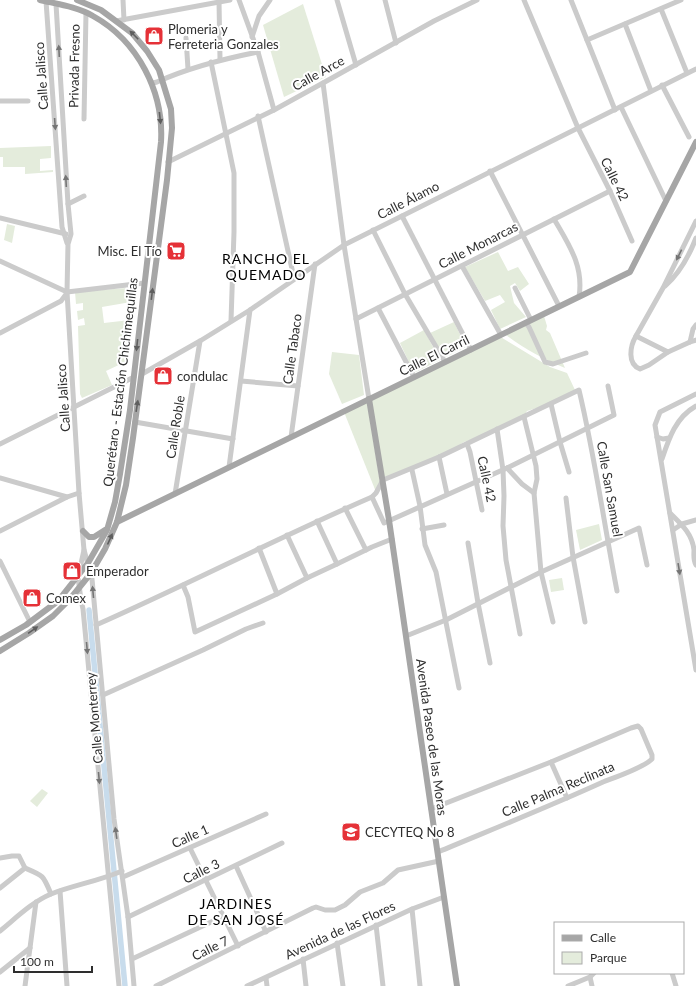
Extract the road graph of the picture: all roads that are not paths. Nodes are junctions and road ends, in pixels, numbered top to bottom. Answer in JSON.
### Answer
{"nodes":[{"id":1,"x":77,"y":0,"type":"edge"},
{"id":2,"x":123,"y":0,"type":"edge"},
{"id":3,"x":230,"y":0,"type":"edge"},
{"id":4,"x":239,"y":0,"type":"edge"},
{"id":5,"x":270,"y":0,"type":"edge"},
{"id":6,"x":337,"y":0,"type":"edge"},
{"id":7,"x":385,"y":0,"type":"edge"},
{"id":8,"x":477,"y":0,"type":"edge"},
{"id":9,"x":524,"y":0,"type":"edge"},
{"id":10,"x":572,"y":0,"type":"edge"},
{"id":11,"x":681,"y":0,"type":"edge"},
{"id":12,"x":43,"y":1,"type":"edge"},
{"id":13,"x":219,"y":1,"type":"junction"},
{"id":14,"x":56,"y":4,"type":"junction"},
{"id":15,"x":661,"y":9,"type":"junction"},
{"id":16,"x":86,"y":13,"type":"junction"},
{"id":17,"x":124,"y":20,"type":"junction"},
{"id":18,"x":116,"y":21,"type":"junction"},
{"id":19,"x":625,"y":24,"type":"junction"},
{"id":20,"x":49,"y":35,"type":"junction"},
{"id":21,"x":58,"y":35,"type":"junction"},
{"id":22,"x":252,"y":37,"type":"junction"},
{"id":23,"x":186,"y":38,"type":"dead end"},
{"id":24,"x":587,"y":40,"type":"junction"},
{"id":25,"x":396,"y":43,"type":"junction"},
{"id":26,"x":258,"y":52,"type":"junction"},
{"id":27,"x":220,"y":59,"type":"junction"},
{"id":28,"x":211,"y":62,"type":"junction"},
{"id":29,"x":356,"y":65,"type":"junction"},
{"id":30,"x":188,"y":69,"type":"junction"},
{"id":31,"x":696,"y":69,"type":"edge"},
{"id":32,"x":687,"y":73,"type":"junction"},
{"id":33,"x":163,"y":80,"type":"junction"},
{"id":34,"x":151,"y":81,"type":"junction"},
{"id":35,"x":323,"y":83,"type":"junction"},
{"id":36,"x":662,"y":85,"type":"junction"},
{"id":37,"x":651,"y":91,"type":"junction"},
{"id":38,"x":0,"y":101,"type":"edge"},
{"id":39,"x":28,"y":102,"type":"dead end"},
{"id":40,"x":620,"y":107,"type":"junction"},
{"id":41,"x":274,"y":110,"type":"junction"},
{"id":42,"x":615,"y":110,"type":"junction"},
{"id":43,"x":258,"y":116,"type":"junction"},
{"id":44,"x":84,"y":120,"type":"dead end"},
{"id":45,"x":578,"y":128,"type":"junction"},
{"id":46,"x":226,"y":133,"type":"junction"},
{"id":47,"x":689,"y":137,"type":"dead end"},
{"id":48,"x":696,"y":142,"type":"edge"},
{"id":49,"x":168,"y":162,"type":"junction"},
{"id":50,"x":490,"y":171,"type":"junction"},
{"id":51,"x":610,"y":192,"type":"junction"},
{"id":52,"x":84,"y":196,"type":"dead end"},
{"id":53,"x":666,"y":201,"type":"junction"},
{"id":54,"x":68,"y":204,"type":"junction"},
{"id":55,"x":402,"y":216,"type":"junction"},
{"id":56,"x":0,"y":218,"type":"edge"},
{"id":57,"x":554,"y":219,"type":"junction"},
{"id":58,"x":696,"y":221,"type":"edge"},
{"id":59,"x":373,"y":230,"type":"junction"},
{"id":60,"x":64,"y":233,"type":"junction"},
{"id":61,"x":70,"y":234,"type":"junction"},
{"id":62,"x":523,"y":235,"type":"junction"},
{"id":63,"x":696,"y":238,"type":"edge"},
{"id":64,"x":632,"y":241,"type":"dead end"},
{"id":65,"x":68,"y":244,"type":"junction"},
{"id":66,"x":344,"y":245,"type":"junction"},
{"id":67,"x":0,"y":261,"type":"edge"},
{"id":68,"x":315,"y":264,"type":"junction"},
{"id":69,"x":462,"y":266,"type":"junction"},
{"id":70,"x":294,"y":278,"type":"junction"},
{"id":71,"x":435,"y":279,"type":"junction"},
{"id":72,"x":144,"y":284,"type":"junction"},
{"id":73,"x":515,"y":288,"type":"dead end"},
{"id":74,"x":663,"y":288,"type":"junction"},
{"id":75,"x":67,"y":292,"type":"junction"},
{"id":76,"x":405,"y":294,"type":"junction"},
{"id":77,"x":579,"y":297,"type":"junction"},
{"id":78,"x":559,"y":306,"type":"junction"},
{"id":79,"x":378,"y":308,"type":"junction"},
{"id":80,"x":250,"y":310,"type":"junction"},
{"id":81,"x":356,"y":319,"type":"junction"},
{"id":82,"x":231,"y":321,"type":"junction"},
{"id":83,"x":529,"y":321,"type":"junction"},
{"id":84,"x":696,"y":325,"type":"edge"},
{"id":85,"x":0,"y":333,"type":"edge"},
{"id":86,"x":501,"y":335,"type":"junction"},
{"id":87,"x":636,"y":336,"type":"junction"},
{"id":88,"x":696,"y":340,"type":"edge"},
{"id":89,"x":200,"y":341,"type":"junction"},
{"id":90,"x":690,"y":342,"type":"junction"},
{"id":91,"x":471,"y":350,"type":"junction"},
{"id":92,"x":668,"y":352,"type":"junction"},
{"id":93,"x":586,"y":353,"type":"dead end"},
{"id":94,"x":444,"y":362,"type":"junction"},
{"id":95,"x":142,"y":374,"type":"junction"},
{"id":96,"x":134,"y":377,"type":"junction"},
{"id":97,"x":414,"y":377,"type":"junction"},
{"id":98,"x":241,"y":381,"type":"junction"},
{"id":99,"x":298,"y":386,"type":"junction"},
{"id":100,"x":608,"y":386,"type":"dead end"},
{"id":101,"x":696,"y":394,"type":"edge"},
{"id":102,"x":369,"y":399,"type":"junction"},
{"id":103,"x":682,"y":402,"type":"junction"},
{"id":104,"x":551,"y":404,"type":"junction"},
{"id":105,"x":696,"y":406,"type":"edge"},
{"id":106,"x":75,"y":407,"type":"junction"},
{"id":107,"x":689,"y":410,"type":"junction"},
{"id":108,"x":524,"y":417,"type":"junction"},
{"id":109,"x":135,"y":422,"type":"junction"},
{"id":110,"x":588,"y":428,"type":"junction"},
{"id":111,"x":497,"y":429,"type":"junction"},
{"id":112,"x":186,"y":431,"type":"junction"},
{"id":113,"x":291,"y":437,"type":"junction"},
{"id":114,"x":657,"y":437,"type":"junction"},
{"id":115,"x":669,"y":438,"type":"junction"},
{"id":116,"x":233,"y":439,"type":"junction"},
{"id":117,"x":560,"y":442,"type":"junction"},
{"id":118,"x":0,"y":443,"type":"edge"},
{"id":119,"x":467,"y":444,"type":"junction"},
{"id":120,"x":534,"y":454,"type":"junction"},
{"id":121,"x":439,"y":458,"type":"junction"},
{"id":122,"x":661,"y":460,"type":"junction"},
{"id":123,"x":229,"y":467,"type":"junction"},
{"id":124,"x":505,"y":469,"type":"junction"},
{"id":125,"x":412,"y":470,"type":"junction"},
{"id":126,"x":569,"y":472,"type":"dead end"},
{"id":127,"x":0,"y":478,"type":"edge"},
{"id":128,"x":383,"y":480,"type":"junction"},
{"id":129,"x":476,"y":482,"type":"junction"},
{"id":130,"x":79,"y":493,"type":"junction"},
{"id":131,"x":534,"y":493,"type":"junction"},
{"id":132,"x":175,"y":494,"type":"junction"},
{"id":133,"x":447,"y":494,"type":"junction"},
{"id":134,"x":372,"y":496,"type":"junction"},
{"id":135,"x":67,"y":497,"type":"junction"},
{"id":136,"x":566,"y":498,"type":"dead end"},
{"id":137,"x":420,"y":506,"type":"junction"},
{"id":138,"x":346,"y":508,"type":"junction"},
{"id":139,"x":482,"y":510,"type":"dead end"},
{"id":140,"x":670,"y":513,"type":"junction"},
{"id":141,"x":389,"y":520,"type":"junction"},
{"id":142,"x":696,"y":520,"type":"edge"},
{"id":143,"x":317,"y":521,"type":"junction"},
{"id":144,"x":117,"y":522,"type":"junction"},
{"id":145,"x":682,"y":524,"type":"junction"},
{"id":146,"x":444,"y":525,"type":"dead end"},
{"id":147,"x":422,"y":528,"type":"junction"},
{"id":148,"x":0,"y":530,"type":"edge"},
{"id":149,"x":107,"y":530,"type":"junction"},
{"id":150,"x":673,"y":530,"type":"junction"},
{"id":151,"x":83,"y":531,"type":"junction"},
{"id":152,"x":287,"y":535,"type":"junction"},
{"id":153,"x":392,"y":539,"type":"junction"},
{"id":154,"x":607,"y":541,"type":"junction"},
{"id":155,"x":468,"y":543,"type":"dead end"},
{"id":156,"x":259,"y":548,"type":"junction"},
{"id":157,"x":695,"y":548,"type":"edge"},
{"id":158,"x":84,"y":550,"type":"junction"},
{"id":159,"x":366,"y":550,"type":"junction"},
{"id":160,"x":573,"y":557,"type":"junction"},
{"id":161,"x":0,"y":561,"type":"edge"},
{"id":162,"x":88,"y":563,"type":"junction"},
{"id":163,"x":337,"y":564,"type":"junction"},
{"id":164,"x":647,"y":565,"type":"dead end"},
{"id":165,"x":696,"y":565,"type":"edge"},
{"id":166,"x":541,"y":572,"type":"junction"},
{"id":167,"x":91,"y":573,"type":"junction"},
{"id":168,"x":78,"y":577,"type":"junction"},
{"id":169,"x":307,"y":578,"type":"junction"},
{"id":170,"x":183,"y":585,"type":"junction"},
{"id":171,"x":79,"y":588,"type":"junction"},
{"id":172,"x":511,"y":588,"type":"junction"},
{"id":173,"x":617,"y":591,"type":"dead end"},
{"id":174,"x":277,"y":594,"type":"junction"},
{"id":175,"x":70,"y":599,"type":"junction"},
{"id":176,"x":81,"y":600,"type":"junction"},
{"id":177,"x":478,"y":603,"type":"junction"},
{"id":178,"x":83,"y":609,"type":"junction"},
{"id":179,"x":94,"y":611,"type":"junction"},
{"id":180,"x":446,"y":620,"type":"junction"},
{"id":181,"x":30,"y":622,"type":"junction"},
{"id":182,"x":553,"y":622,"type":"dead end"},
{"id":183,"x":585,"y":622,"type":"dead end"},
{"id":184,"x":263,"y":623,"type":"dead end"},
{"id":185,"x":96,"y":625,"type":"junction"},
{"id":186,"x":689,"y":630,"type":"junction"},
{"id":187,"x":696,"y":633,"type":"edge"},
{"id":188,"x":520,"y":634,"type":"dead end"},
{"id":189,"x":406,"y":636,"type":"junction"},
{"id":190,"x":0,"y":640,"type":"edge"},
{"id":191,"x":0,"y":651,"type":"edge"},
{"id":192,"x":490,"y":663,"type":"dead end"},
{"id":193,"x":696,"y":670,"type":"edge"},
{"id":194,"x":459,"y":688,"type":"dead end"},
{"id":195,"x":103,"y":695,"type":"junction"},
{"id":196,"x":551,"y":762,"type":"junction"},
{"id":197,"x":567,"y":798,"type":"junction"},
{"id":198,"x":432,"y":809,"type":"junction"},
{"id":199,"x":266,"y":814,"type":"dead end"},
{"id":200,"x":282,"y":843,"type":"dead end"},
{"id":201,"x":190,"y":848,"type":"junction"},
{"id":202,"x":438,"y":852,"type":"junction"},
{"id":203,"x":0,"y":858,"type":"edge"},
{"id":204,"x":439,"y":861,"type":"junction"},
{"id":205,"x":236,"y":866,"type":"junction"},
{"id":206,"x":25,"y":868,"type":"junction"},
{"id":207,"x":121,"y":871,"type":"junction"},
{"id":208,"x":110,"y":876,"type":"junction"},
{"id":209,"x":123,"y":877,"type":"junction"},
{"id":210,"x":206,"y":880,"type":"junction"},
{"id":211,"x":0,"y":888,"type":"edge"},
{"id":212,"x":60,"y":891,"type":"junction"},
{"id":213,"x":51,"y":894,"type":"junction"},
{"id":214,"x":444,"y":898,"type":"junction"},
{"id":215,"x":36,"y":902,"type":"junction"},
{"id":216,"x":412,"y":909,"type":"junction"},
{"id":217,"x":224,"y":916,"type":"junction"},
{"id":218,"x":128,"y":917,"type":"junction"},
{"id":219,"x":376,"y":925,"type":"junction"},
{"id":220,"x":0,"y":931,"type":"edge"},
{"id":221,"x":266,"y":932,"type":"junction"},
{"id":222,"x":337,"y":943,"type":"junction"},
{"id":223,"x":238,"y":946,"type":"junction"},
{"id":224,"x":30,"y":948,"type":"junction"},
{"id":225,"x":132,"y":959,"type":"junction"},
{"id":226,"x":303,"y":959,"type":"junction"},
{"id":227,"x":0,"y":972,"type":"edge"},
{"id":228,"x":672,"y":974,"type":"edge"},
{"id":229,"x":592,"y":975,"type":"edge"},
{"id":230,"x":266,"y":978,"type":"junction"},
{"id":231,"x":25,"y":986,"type":"edge"},
{"id":232,"x":67,"y":986,"type":"edge"},
{"id":233,"x":119,"y":986,"type":"edge"},
{"id":234,"x":134,"y":986,"type":"edge"},
{"id":235,"x":156,"y":986,"type":"edge"},
{"id":236,"x":247,"y":986,"type":"edge"},
{"id":237,"x":267,"y":986,"type":"edge"},
{"id":238,"x":306,"y":986,"type":"edge"},
{"id":239,"x":343,"y":986,"type":"edge"},
{"id":240,"x":383,"y":986,"type":"edge"},
{"id":241,"x":420,"y":986,"type":"edge"},
{"id":242,"x":457,"y":986,"type":"edge"},
{"id":243,"x":568,"y":986,"type":"edge"},
{"id":244,"x":592,"y":986,"type":"edge"},
{"id":245,"x":676,"y":986,"type":"edge"}],
"edges":[{"from":1,"to":18,"type":"main road","name":"Querétaro - Estación Chichimequillas"},
{"from":2,"to":17,"type":"street"},
{"from":3,"to":13,"type":"street"},
{"from":4,"to":22,"type":"street"},
{"from":5,"to":22,"type":"street"},
{"from":6,"to":29,"type":"street"},
{"from":7,"to":25,"type":"street"},
{"from":8,"to":25,"type":"street","name":"Calle Arce"},
{"from":9,"to":45,"type":"street","name":"Calle 42"},
{"from":10,"to":24,"type":"street"},
{"from":11,"to":15,"type":"street"},
{"from":12,"to":14,"type":"main road","name":"Querétaro - Estación Chichimequillas"},
{"from":12,"to":20,"type":"street","name":"Calle Jalisco"},
{"from":13,"to":17,"type":"street"},
{"from":13,"to":27,"type":"street"},
{"from":14,"to":16,"type":"main road","name":"Querétaro - Estación Chichimequillas"},
{"from":14,"to":21,"type":"street","name":"Calle Jalisco"},
{"from":15,"to":19,"type":"street"},
{"from":15,"to":32,"type":"street"},
{"from":16,"to":34,"type":"main road","name":"Querétaro - Estación Chichimequillas"},
{"from":16,"to":44,"type":"street","name":"Privada Fresno"},
{"from":17,"to":18,"type":"street"},
{"from":33,"to":18,"type":"main road","name":"Querétaro - Estación Chichimequillas","one_way":true},
{"from":19,"to":24,"type":"street"},
{"from":19,"to":37,"type":"street"},
{"from":20,"to":21,"type":"street"},
{"from":20,"to":60,"type":"street","name":"Calle Jalisco","one_way":true},
{"from":54,"to":21,"type":"street","name":"Calle Jalisco","one_way":true},
{"from":22,"to":26,"type":"street"},
{"from":23,"to":30,"type":"street"},
{"from":24,"to":42,"type":"street"},
{"from":25,"to":29,"type":"street","name":"Calle Arce"},
{"from":26,"to":27,"type":"street"},
{"from":26,"to":41,"type":"street"},
{"from":27,"to":28,"type":"street"},
{"from":28,"to":30,"type":"street"},
{"from":28,"to":46,"type":"street"},
{"from":29,"to":35,"type":"street","name":"Calle Arce"},
{"from":30,"to":33,"type":"street"},
{"from":31,"to":32,"type":"street","name":"Calle Álamo"},
{"from":32,"to":36,"type":"street","name":"Calle Álamo"},
{"from":33,"to":34,"type":"street"},
{"from":33,"to":49,"type":"main road","name":"Querétaro - Estación Chichimequillas"},
{"from":34,"to":72,"type":"main road","name":"Querétaro - Estación Chichimequillas","one_way":true},
{"from":35,"to":41,"type":"street","name":"Calle Arce"},
{"from":35,"to":66,"type":"street"},
{"from":36,"to":37,"type":"street","name":"Calle Álamo"},
{"from":36,"to":47,"type":"street"},
{"from":37,"to":40,"type":"street","name":"Calle Álamo"},
{"from":38,"to":39,"type":"street"},
{"from":40,"to":42,"type":"street","name":"Calle Álamo"},
{"from":40,"to":53,"type":"street"},
{"from":41,"to":43,"type":"street","name":"Calle Arce"},
{"from":42,"to":45,"type":"street","name":"Calle Álamo"},
{"from":43,"to":46,"type":"street","name":"Calle Arce"},
{"from":43,"to":70,"type":"street"},
{"from":45,"to":50,"type":"street","name":"Calle Álamo"},
{"from":45,"to":51,"type":"street","name":"Calle 42"},
{"from":46,"to":49,"type":"street","name":"Calle Arce"},
{"from":46,"to":82,"type":"street"},
{"from":48,"to":53,"type":"main road","name":"Calle El Carril"},
{"from":95,"to":49,"type":"main road","name":"Querétaro - Estación Chichimequillas","one_way":true},
{"from":50,"to":55,"type":"street","name":"Calle Álamo"},
{"from":50,"to":62,"type":"street"},
{"from":51,"to":57,"type":"street","name":"Calle Monarcas"},
{"from":51,"to":64,"type":"street","name":"Calle 42"},
{"from":52,"to":54,"type":"street"},
{"from":53,"to":77,"type":"main road","name":"Calle El Carril"},
{"from":54,"to":61,"type":"street","name":"Calle Jalisco"},
{"from":55,"to":59,"type":"street","name":"Calle Álamo"},
{"from":55,"to":71,"type":"street"},
{"from":56,"to":60,"type":"street"},
{"from":57,"to":62,"type":"street","name":"Calle Monarcas"},
{"from":57,"to":77,"type":"street"},
{"from":58,"to":74,"type":"street","one_way":true},
{"from":59,"to":66,"type":"street","name":"Calle Álamo"},
{"from":59,"to":76,"type":"street"},
{"from":60,"to":61,"type":"street"},
{"from":60,"to":65,"type":"street","name":"Calle Jalisco"},
{"from":61,"to":65,"type":"street","name":"Calle Jalisco"},
{"from":62,"to":69,"type":"street","name":"Calle Monarcas"},
{"from":62,"to":78,"type":"street"},
{"from":63,"to":74,"type":"street"},
{"from":65,"to":75,"type":"street","name":"Calle Jalisco"},
{"from":66,"to":68,"type":"street","name":"Calle Álamo"},
{"from":66,"to":81,"type":"street"},
{"from":67,"to":75,"type":"street"},
{"from":68,"to":70,"type":"street","name":"Calle Álamo"},
{"from":68,"to":99,"type":"street","name":"Calle Tabaco"},
{"from":69,"to":71,"type":"street","name":"Calle Monarcas"},
{"from":69,"to":86,"type":"street"},
{"from":70,"to":80,"type":"street","name":"Calle Álamo"},
{"from":71,"to":76,"type":"street","name":"Calle Monarcas"},
{"from":71,"to":91,"type":"street"},
{"from":72,"to":75,"type":"street"},
{"from":72,"to":96,"type":"main road","name":"Querétaro - Estación Chichimequillas","one_way":true},
{"from":73,"to":83,"type":"street"},
{"from":74,"to":87,"type":"street"},
{"from":75,"to":85,"type":"street"},
{"from":75,"to":106,"type":"street","name":"Calle Jalisco"},
{"from":76,"to":79,"type":"street","name":"Calle Monarcas"},
{"from":76,"to":94,"type":"street"},
{"from":77,"to":78,"type":"main road","name":"Calle El Carril"},
{"from":78,"to":83,"type":"main road","name":"Calle El Carril"},
{"from":79,"to":81,"type":"street","name":"Calle Monarcas"},
{"from":79,"to":97,"type":"street"},
{"from":80,"to":82,"type":"street","name":"Calle Álamo"},
{"from":80,"to":98,"type":"street"},
{"from":81,"to":102,"type":"street"},
{"from":82,"to":89,"type":"street","name":"Calle Álamo"},
{"from":83,"to":86,"type":"main road","name":"Calle El Carril"},
{"from":83,"to":93,"type":"street"},
{"from":84,"to":90,"type":"street"},
{"from":86,"to":91,"type":"main road","name":"Calle El Carril"},
{"from":87,"to":92,"type":"street"},
{"from":87,"to":92,"type":"street"},
{"from":88,"to":90,"type":"street"},
{"from":89,"to":95,"type":"street","name":"Calle Álamo"},
{"from":89,"to":112,"type":"street","name":"Calle Roble"},
{"from":90,"to":92,"type":"street"},
{"from":91,"to":94,"type":"main road","name":"Calle El Carril"},
{"from":94,"to":97,"type":"main road","name":"Calle El Carril"},
{"from":109,"to":95,"type":"main road","name":"Querétaro - Estación Chichimequillas","one_way":true},
{"from":96,"to":106,"type":"street"},
{"from":96,"to":149,"type":"main road","name":"Querétaro - Estación Chichimequillas"},
{"from":97,"to":102,"type":"main road","name":"Calle El Carril"},
{"from":98,"to":99,"type":"street"},
{"from":98,"to":116,"type":"street"},
{"from":99,"to":113,"type":"street","name":"Calle Tabaco"},
{"from":100,"to":110,"type":"street"},
{"from":101,"to":103,"type":"street"},
{"from":102,"to":113,"type":"main road","name":"Calle El Carril"},
{"from":102,"to":128,"type":"main road","name":"Avenida Paseo de las Moras"},
{"from":103,"to":107,"type":"street"},
{"from":103,"to":114,"type":"street"},
{"from":104,"to":108,"type":"street"},
{"from":104,"to":110,"type":"street","name":"Calle San Samuel"},
{"from":104,"to":117,"type":"street"},
{"from":105,"to":107,"type":"street"},
{"from":106,"to":118,"type":"street"},
{"from":106,"to":130,"type":"street","name":"Calle Jalisco"},
{"from":107,"to":115,"type":"street"},
{"from":108,"to":111,"type":"street"},
{"from":108,"to":120,"type":"street"},
{"from":109,"to":112,"type":"street"},
{"from":109,"to":144,"type":"main road","name":"Querétaro - Estación Chichimequillas"},
{"from":110,"to":117,"type":"street"},
{"from":110,"to":154,"type":"street","name":"Calle San Samuel"},
{"from":111,"to":119,"type":"street"},
{"from":111,"to":124,"type":"street"},
{"from":112,"to":116,"type":"street"},
{"from":112,"to":132,"type":"street","name":"Calle Roble"},
{"from":113,"to":123,"type":"main road","name":"Calle El Carril"},
{"from":114,"to":115,"type":"street"},
{"from":114,"to":122,"type":"street"},
{"from":115,"to":122,"type":"street"},
{"from":116,"to":123,"type":"street"},
{"from":117,"to":120,"type":"street"},
{"from":117,"to":126,"type":"street"},
{"from":119,"to":121,"type":"street"},
{"from":119,"to":129,"type":"street","name":"Calle 42"},
{"from":120,"to":124,"type":"street"},
{"from":120,"to":131,"type":"street"},
{"from":121,"to":125,"type":"street"},
{"from":121,"to":133,"type":"street"},
{"from":122,"to":140,"type":"street"},
{"from":123,"to":132,"type":"main road","name":"Calle El Carril"},
{"from":124,"to":129,"type":"street"},
{"from":124,"to":131,"type":"street"},
{"from":124,"to":172,"type":"street"},
{"from":125,"to":128,"type":"street"},
{"from":125,"to":137,"type":"street"},
{"from":127,"to":135,"type":"street"},
{"from":128,"to":134,"type":"street"},
{"from":128,"to":141,"type":"main road","name":"Avenida Paseo de las Moras"},
{"from":129,"to":133,"type":"street"},
{"from":129,"to":139,"type":"street","name":"Calle 42"},
{"from":130,"to":135,"type":"street"},
{"from":130,"to":151,"type":"street","name":"Calle Jalisco"},
{"from":131,"to":166,"type":"street"},
{"from":132,"to":144,"type":"main road","name":"Calle El Carril"},
{"from":133,"to":137,"type":"street"},
{"from":134,"to":138,"type":"street"},
{"from":134,"to":141,"type":"street"},
{"from":135,"to":148,"type":"street"},
{"from":136,"to":160,"type":"street"},
{"from":137,"to":141,"type":"street"},
{"from":137,"to":147,"type":"street"},
{"from":138,"to":143,"type":"street"},
{"from":138,"to":159,"type":"street"},
{"from":140,"to":145,"type":"street"},
{"from":140,"to":150,"type":"street"},
{"from":141,"to":153,"type":"main road","name":"Avenida Paseo de las Moras"},
{"from":142,"to":145,"type":"street"},
{"from":143,"to":152,"type":"street"},
{"from":143,"to":163,"type":"street"},
{"from":167,"to":144,"type":"main road","name":"Querétaro - Estación Chichimequillas","one_way":true},
{"from":145,"to":150,"type":"street"},
{"from":145,"to":157,"type":"street"},
{"from":146,"to":147,"type":"street"},
{"from":147,"to":180,"type":"street"},
{"from":149,"to":151,"type":"main road"},
{"from":149,"to":162,"type":"main road","name":"Querétaro - Estación Chichimequillas"},
{"from":150,"to":186,"type":"street","one_way":true},
{"from":151,"to":158,"type":"street","name":"Calle Jalisco"},
{"from":152,"to":156,"type":"street"},
{"from":152,"to":169,"type":"street"},
{"from":153,"to":159,"type":"street"},
{"from":153,"to":189,"type":"main road","name":"Avenida Paseo de las Moras"},
{"from":154,"to":160,"type":"street"},
{"from":154,"to":164,"type":"street"},
{"from":154,"to":173,"type":"street","name":"Calle San Samuel"},
{"from":155,"to":177,"type":"street"},
{"from":156,"to":170,"type":"street"},
{"from":156,"to":174,"type":"street"},
{"from":157,"to":165,"type":"street"},
{"from":158,"to":162,"type":"street","name":"Calle Jalisco"},
{"from":158,"to":168,"type":"street","name":"Calle Jalisco"},
{"from":159,"to":163,"type":"street"},
{"from":160,"to":166,"type":"street"},
{"from":160,"to":183,"type":"street"},
{"from":161,"to":181,"type":"street"},
{"from":162,"to":167,"type":"street","name":"Calle Monterrey"},
{"from":162,"to":168,"type":"main road","name":"Querétaro - Estación Chichimequillas"},
{"from":163,"to":169,"type":"street"},
{"from":166,"to":172,"type":"street"},
{"from":166,"to":182,"type":"street"},
{"from":167,"to":171,"type":"main road","name":"Querétaro - Estación Chichimequillas"},
{"from":179,"to":167,"type":"street","name":"Calle Monterrey","one_way":true},
{"from":168,"to":171,"type":"street","name":"Calle Jalisco"},
{"from":168,"to":181,"type":"main road","name":"Querétaro - Estación Chichimequillas"},
{"from":169,"to":174,"type":"street"},
{"from":170,"to":174,"type":"street"},
{"from":170,"to":185,"type":"street"},
{"from":171,"to":175,"type":"main road","name":"Querétaro - Estación Chichimequillas"},
{"from":171,"to":176,"type":"street","name":"Calle Monterrey"},
{"from":172,"to":177,"type":"street"},
{"from":172,"to":188,"type":"street"},
{"from":175,"to":176,"type":"main road"},
{"from":191,"to":175,"type":"main road","name":"Querétaro - Estación Chichimequillas","one_way":true},
{"from":176,"to":178,"type":"street","name":"Calle Monterrey"},
{"from":177,"to":180,"type":"street"},
{"from":177,"to":192,"type":"street"},
{"from":178,"to":179,"type":"street"},
{"from":178,"to":208,"type":"street","name":"Calle Monterrey","one_way":true},
{"from":179,"to":185,"type":"street","name":"Calle Monterrey"},
{"from":180,"to":189,"type":"street"},
{"from":180,"to":194,"type":"street"},
{"from":181,"to":190,"type":"main road","name":"Querétaro - Estación Chichimequillas"},
{"from":184,"to":195,"type":"street"},
{"from":185,"to":195,"type":"street","name":"Calle Monterrey"},
{"from":186,"to":187,"type":"street"},
{"from":186,"to":193,"type":"street"},
{"from":189,"to":198,"type":"main road","name":"Avenida Paseo de las Moras"},
{"from":207,"to":195,"type":"street","name":"Calle Monterrey","one_way":true},
{"from":196,"to":197,"type":"street"},
{"from":196,"to":197,"type":"street","name":"Calle Palma Reclinata"},
{"from":196,"to":198,"type":"street"},
{"from":197,"to":202,"type":"street","name":"Calle Palma Reclinata"},
{"from":198,"to":202,"type":"main road","name":"Avenida Paseo de las Moras"},
{"from":199,"to":201,"type":"street","name":"Calle 1"},
{"from":200,"to":205,"type":"street","name":"Calle 3"},
{"from":201,"to":209,"type":"street","name":"Calle 1"},
{"from":201,"to":210,"type":"street"},
{"from":202,"to":204,"type":"main road","name":"Avenida Paseo de las Moras"},
{"from":203,"to":206,"type":"street"},
{"from":204,"to":214,"type":"main road","name":"Avenida Paseo de las Moras"},
{"from":204,"to":221,"type":"street","name":"Calle 7"},
{"from":205,"to":210,"type":"street","name":"Calle 3"},
{"from":205,"to":221,"type":"street"},
{"from":206,"to":211,"type":"street"},
{"from":206,"to":213,"type":"street"},
{"from":207,"to":208,"type":"street"},
{"from":207,"to":209,"type":"street","name":"Calle Monterrey"},
{"from":208,"to":212,"type":"street"},
{"from":208,"to":233,"type":"street","name":"Calle Monterrey"},
{"from":209,"to":218,"type":"street","name":"Calle Monterrey"},
{"from":210,"to":217,"type":"street"},
{"from":210,"to":218,"type":"street","name":"Calle 3"},
{"from":212,"to":213,"type":"street"},
{"from":212,"to":232,"type":"street"},
{"from":213,"to":215,"type":"street"},
{"from":214,"to":216,"type":"street","name":"Avenida de las Flores"},
{"from":214,"to":242,"type":"main road","name":"Avenida Paseo de las Moras"},
{"from":215,"to":220,"type":"street"},
{"from":215,"to":224,"type":"street"},
{"from":216,"to":219,"type":"street","name":"Avenida de las Flores"},
{"from":216,"to":241,"type":"street"},
{"from":217,"to":223,"type":"street"},
{"from":217,"to":225,"type":"street"},
{"from":218,"to":225,"type":"street","name":"Calle Monterrey"},
{"from":219,"to":222,"type":"street","name":"Avenida de las Flores"},
{"from":219,"to":240,"type":"street"},
{"from":221,"to":223,"type":"street","name":"Calle 7"},
{"from":222,"to":226,"type":"street","name":"Avenida de las Flores"},
{"from":222,"to":239,"type":"street"},
{"from":223,"to":235,"type":"street","name":"Calle 7"},
{"from":224,"to":227,"type":"street"},
{"from":224,"to":231,"type":"street"},
{"from":225,"to":234,"type":"street","name":"Calle Monterrey"},
{"from":226,"to":230,"type":"street","name":"Avenida de las Flores"},
{"from":226,"to":238,"type":"street"},
{"from":228,"to":245,"type":"street"},
{"from":229,"to":243,"type":"street"},
{"from":229,"to":244,"type":"street"},
{"from":230,"to":236,"type":"street","name":"Avenida de las Flores"},
{"from":230,"to":237,"type":"street"}]}
